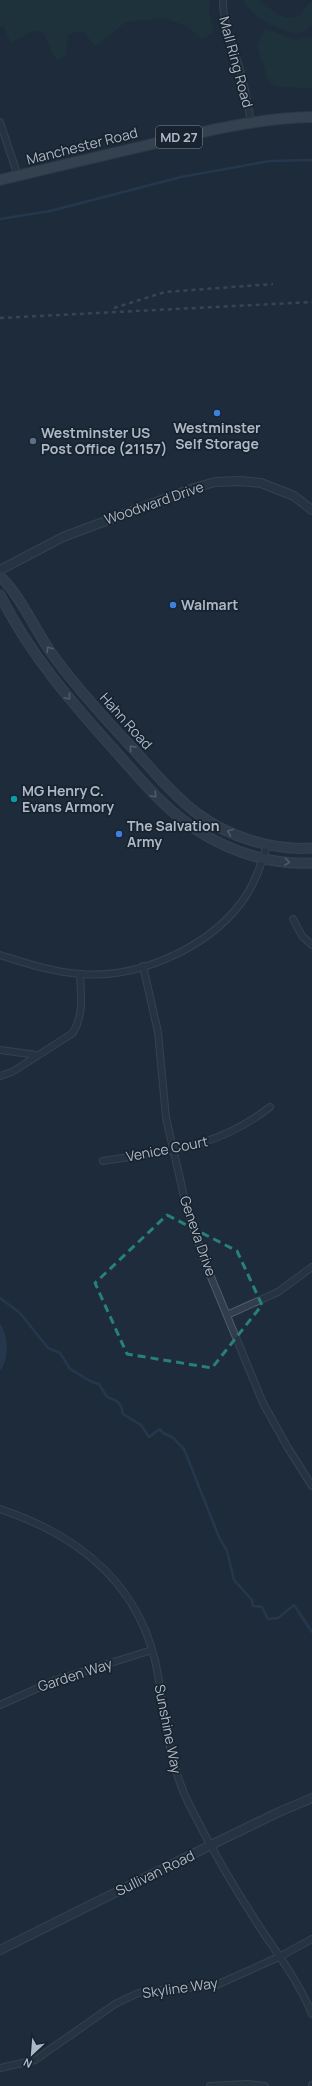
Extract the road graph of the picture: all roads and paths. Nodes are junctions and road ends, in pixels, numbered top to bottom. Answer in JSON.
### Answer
{"nodes":[{"id":1,"x":223,"y":0,"type":"edge"},
{"id":2,"x":312,"y":117,"type":"edge"},
{"id":3,"x":0,"y":122,"type":"edge"},
{"id":4,"x":251,"y":123,"type":"junction"},
{"id":5,"x":18,"y":176,"type":"junction"},
{"id":6,"x":0,"y":180,"type":"edge"},
{"id":7,"x":312,"y":510,"type":"edge"},
{"id":8,"x":0,"y":570,"type":"edge"},
{"id":9,"x":0,"y":576,"type":"edge"},
{"id":10,"x":0,"y":595,"type":"edge"},
{"id":11,"x":267,"y":845,"type":"junction"},
{"id":12,"x":312,"y":848,"type":"edge"},
{"id":13,"x":263,"y":858,"type":"junction"},
{"id":14,"x":312,"y":863,"type":"edge"},
{"id":15,"x":293,"y":918,"type":"dead end"},
{"id":16,"x":312,"y":945,"type":"edge"},
{"id":17,"x":0,"y":955,"type":"edge"},
{"id":18,"x":143,"y":966,"type":"junction"},
{"id":19,"x":80,"y":974,"type":"junction"},
{"id":20,"x":0,"y":1050,"type":"edge"},
{"id":21,"x":37,"y":1055,"type":"junction"},
{"id":22,"x":0,"y":1076,"type":"edge"},
{"id":23,"x":270,"y":1107,"type":"dead end"},
{"id":24,"x":172,"y":1150,"type":"junction"},
{"id":25,"x":103,"y":1161,"type":"dead end"},
{"id":26,"x":312,"y":1267,"type":"edge"},
{"id":27,"x":227,"y":1315,"type":"junction"},
{"id":28,"x":312,"y":1486,"type":"edge"},
{"id":29,"x":0,"y":1509,"type":"edge"},
{"id":30,"x":152,"y":1650,"type":"junction"},
{"id":31,"x":0,"y":1705,"type":"edge"},
{"id":32,"x":312,"y":1798,"type":"edge"},
{"id":33,"x":211,"y":1845,"type":"junction"},
{"id":34,"x":312,"y":1939,"type":"edge"},
{"id":35,"x":0,"y":1950,"type":"edge"},
{"id":36,"x":279,"y":1957,"type":"junction"},
{"id":37,"x":312,"y":2014,"type":"edge"},
{"id":38,"x":0,"y":2068,"type":"edge"},
{"id":39,"x":210,"y":2086,"type":"edge"},
{"id":40,"x":265,"y":2086,"type":"edge"}],
"edges":[{"from":1,"to":4,"type":"street","name":"Mall Ring Road"},
{"from":2,"to":4,"type":"main road","name":"Manchester Road","number":"MD 27"},
{"from":3,"to":5,"type":"street"},
{"from":4,"to":5,"type":"main road","name":"Manchester Road","number":"MD 27"},
{"from":5,"to":6,"type":"main road","name":"Manchester Road","number":"MD 27"},
{"from":7,"to":8,"type":"street","name":"Woodward Drive"},
{"from":11,"to":9,"type":"main road","name":"Hahn Road","one_way":true},
{"from":10,"to":13,"type":"main road","name":"Hahn Road","one_way":true},
{"from":11,"to":12,"type":"main road","name":"Hahn Road"},
{"from":11,"to":13,"type":"street"},
{"from":13,"to":14,"type":"main road","name":"Hahn Road","one_way":true},
{"from":13,"to":18,"type":"street"},
{"from":15,"to":16,"type":"street"},
{"from":17,"to":19,"type":"street"},
{"from":18,"to":19,"type":"street"},
{"from":18,"to":24,"type":"street","name":"Geneva Drive"},
{"from":19,"to":21,"type":"street"},
{"from":20,"to":21,"type":"street"},
{"from":21,"to":22,"type":"street"},
{"from":23,"to":24,"type":"street","name":"Venice Court"},
{"from":24,"to":25,"type":"street","name":"Venice Court"},
{"from":24,"to":27,"type":"street","name":"Geneva Drive"},
{"from":26,"to":27,"type":"street"},
{"from":27,"to":28,"type":"street","name":"Geneva Drive"},
{"from":29,"to":30,"type":"street","name":"Sunshine Way"},
{"from":30,"to":31,"type":"street","name":"Garden Way"},
{"from":30,"to":33,"type":"street","name":"Sunshine Way"},
{"from":32,"to":33,"type":"street","name":"Sullivan Road"},
{"from":33,"to":35,"type":"street","name":"Sullivan Road"},
{"from":33,"to":36,"type":"street","name":"Sunshine Way"},
{"from":34,"to":36,"type":"street","name":"Skyline Way"},
{"from":36,"to":37,"type":"street","name":"Sunshine Way"},
{"from":36,"to":38,"type":"street","name":"Skyline Way"},
{"from":39,"to":40,"type":"street"}]}
